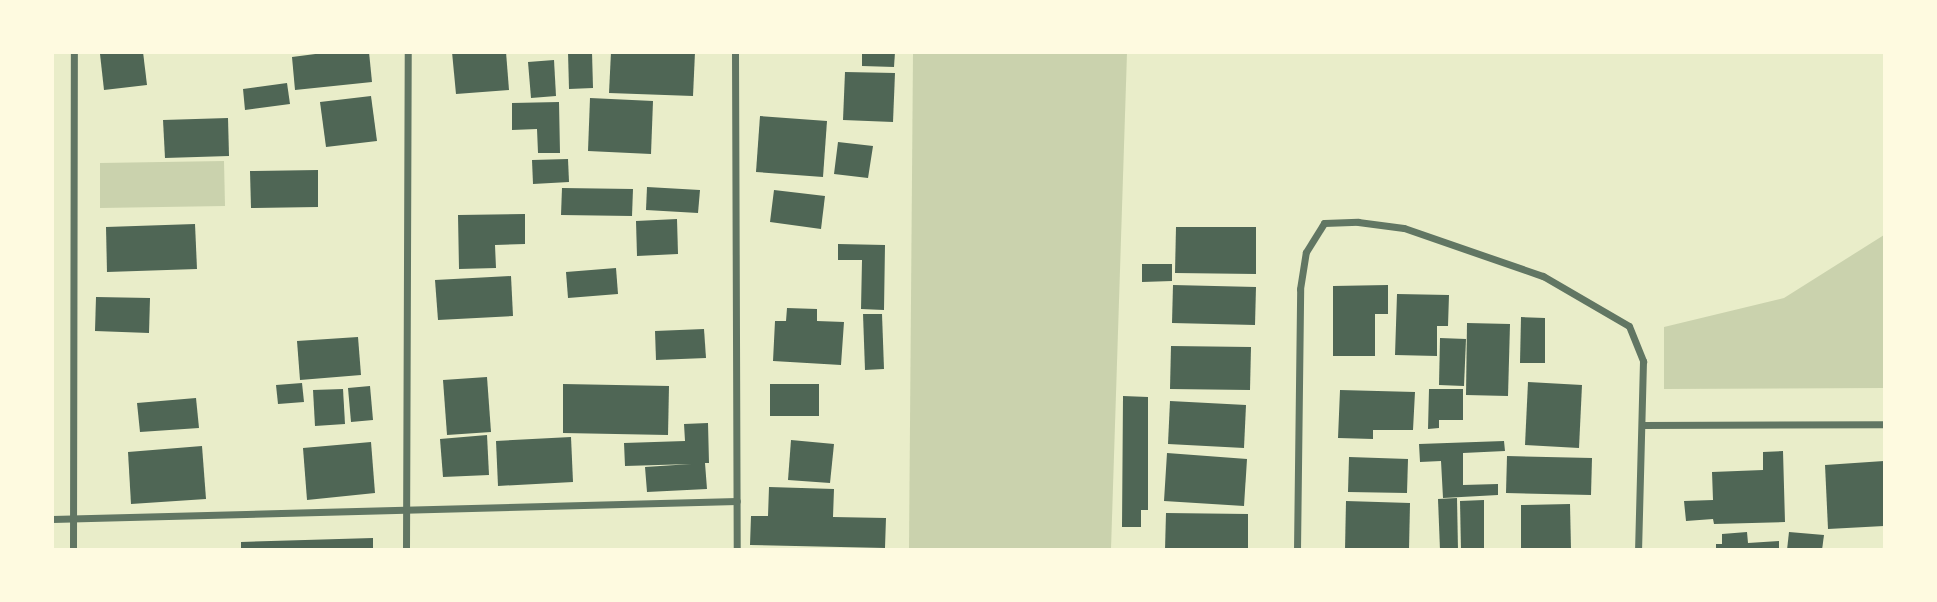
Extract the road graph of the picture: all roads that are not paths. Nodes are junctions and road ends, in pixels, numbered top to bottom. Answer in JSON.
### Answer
{"nodes":[{"id":1,"x":74,"y":52,"type":"edge"},
{"id":2,"x":408,"y":52,"type":"edge"},
{"id":3,"x":735,"y":52,"type":"edge"},
{"id":4,"x":1885,"y":424,"type":"edge"},
{"id":5,"x":1642,"y":425,"type":"junction"},
{"id":6,"x":737,"y":501,"type":"junction"},
{"id":7,"x":406,"y":510,"type":"junction"},
{"id":8,"x":52,"y":519,"type":"edge"},
{"id":9,"x":73,"y":519,"type":"junction"},
{"id":10,"x":73,"y":550,"type":"edge"},
{"id":11,"x":406,"y":550,"type":"edge"},
{"id":12,"x":737,"y":550,"type":"edge"},
{"id":13,"x":1297,"y":550,"type":"edge"},
{"id":14,"x":1638,"y":550,"type":"edge"}],
"edges":[{"from":1,"to":9,"type":"street"},
{"from":2,"to":7,"type":"street"},
{"from":3,"to":6,"type":"street"},
{"from":4,"to":5,"type":"street"},
{"from":5,"to":13,"type":"street"},
{"from":5,"to":14,"type":"street"},
{"from":6,"to":7,"type":"street"},
{"from":6,"to":12,"type":"street"},
{"from":7,"to":9,"type":"street"},
{"from":7,"to":11,"type":"street"},
{"from":8,"to":9,"type":"street"},
{"from":9,"to":10,"type":"street"}]}
